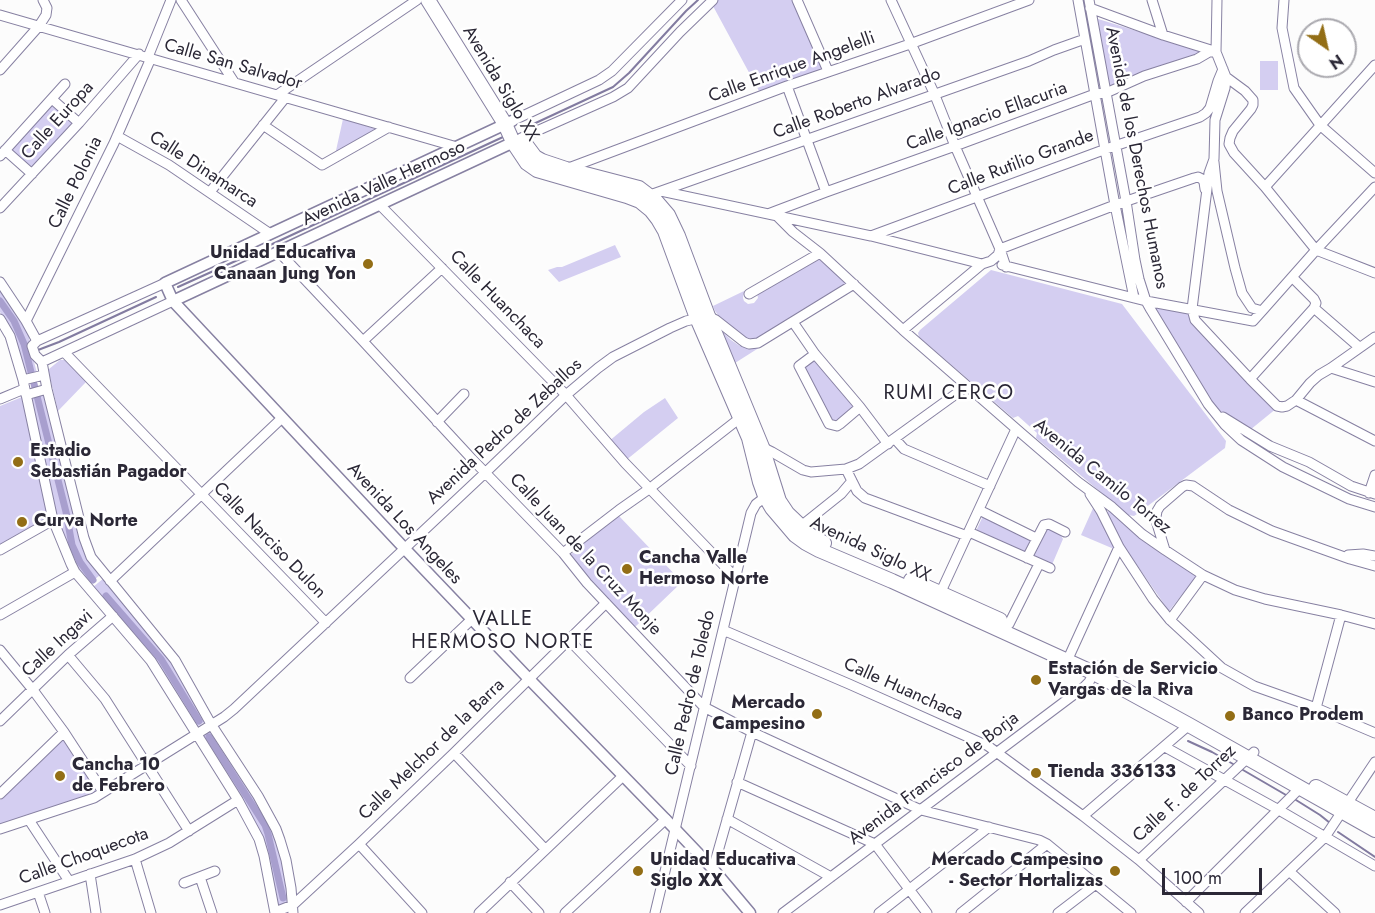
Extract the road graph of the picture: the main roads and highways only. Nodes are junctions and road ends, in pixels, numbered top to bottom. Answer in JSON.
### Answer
{"nodes":[{"id":1,"x":428,"y":0,"type":"edge"},
{"id":2,"x":435,"y":0,"type":"edge"},
{"id":3,"x":508,"y":122,"type":"junction"},
{"id":4,"x":517,"y":140,"type":"junction"},
{"id":5,"x":651,"y":197,"type":"junction"},
{"id":6,"x":165,"y":283,"type":"joint"},
{"id":7,"x":173,"y":301,"type":"junction"},
{"id":8,"x":702,"y":317,"type":"junction"},
{"id":9,"x":757,"y":448,"type":"junction"},
{"id":10,"x":770,"y":493,"type":"junction"},
{"id":11,"x":939,"y":597,"type":"junction"},
{"id":12,"x":1069,"y":657,"type":"junction"},
{"id":13,"x":1095,"y":670,"type":"junction"},
{"id":14,"x":1250,"y":755,"type":"junction"},
{"id":15,"x":1344,"y":808,"type":"junction"},
{"id":16,"x":1375,"y":819,"type":"edge"},
{"id":17,"x":1375,"y":830,"type":"edge"},
{"id":18,"x":750,"y":913,"type":"edge"}],
"edges":[{"from":1,"to":3,"type":"highway","name":"Avenida Siglo XX"},
{"from":2,"to":3,"type":"highway","name":"Avenida Siglo XX"},
{"from":3,"to":4,"type":"highway","name":"Avenida Siglo XX"},
{"from":3,"to":6,"type":"main road","name":"Avenida Valle Hermoso"},
{"from":4,"to":5,"type":"highway","name":"Avenida Siglo XX"},
{"from":4,"to":5,"type":"highway","name":"Avenida Siglo XX"},
{"from":4,"to":7,"type":"main road","name":"Avenida Valle Hermoso"},
{"from":5,"to":8,"type":"highway","name":"Avenida Siglo XX"},
{"from":6,"to":7,"type":"main road","name":"Avenida Los Angeles"},
{"from":7,"to":18,"type":"main road","name":"Avenida Los Angeles"},
{"from":8,"to":9,"type":"highway","name":"Avenida Siglo XX"},
{"from":8,"to":9,"type":"highway","name":"Avenida Siglo XX"},
{"from":9,"to":10,"type":"highway","name":"Avenida Siglo XX"},
{"from":10,"to":11,"type":"highway","name":"Avenida Siglo XX"},
{"from":10,"to":11,"type":"highway","name":"Avenida Siglo XX"},
{"from":11,"to":12,"type":"highway","name":"Avenida Siglo XX"},
{"from":11,"to":12,"type":"highway","name":"Avenida Siglo XX"},
{"from":12,"to":13,"type":"highway","name":"Avenida Siglo XX"},
{"from":13,"to":14,"type":"highway","name":"Avenida Siglo XX"},
{"from":13,"to":14,"type":"highway","name":"Avenida Siglo XX"},
{"from":14,"to":15,"type":"highway","name":"Avenida Siglo XX"},
{"from":14,"to":15,"type":"highway","name":"Avenida Siglo XX"},
{"from":15,"to":16,"type":"highway","name":"Avenida Siglo XX"},
{"from":15,"to":17,"type":"highway","name":"Avenida Siglo XX"}]}
